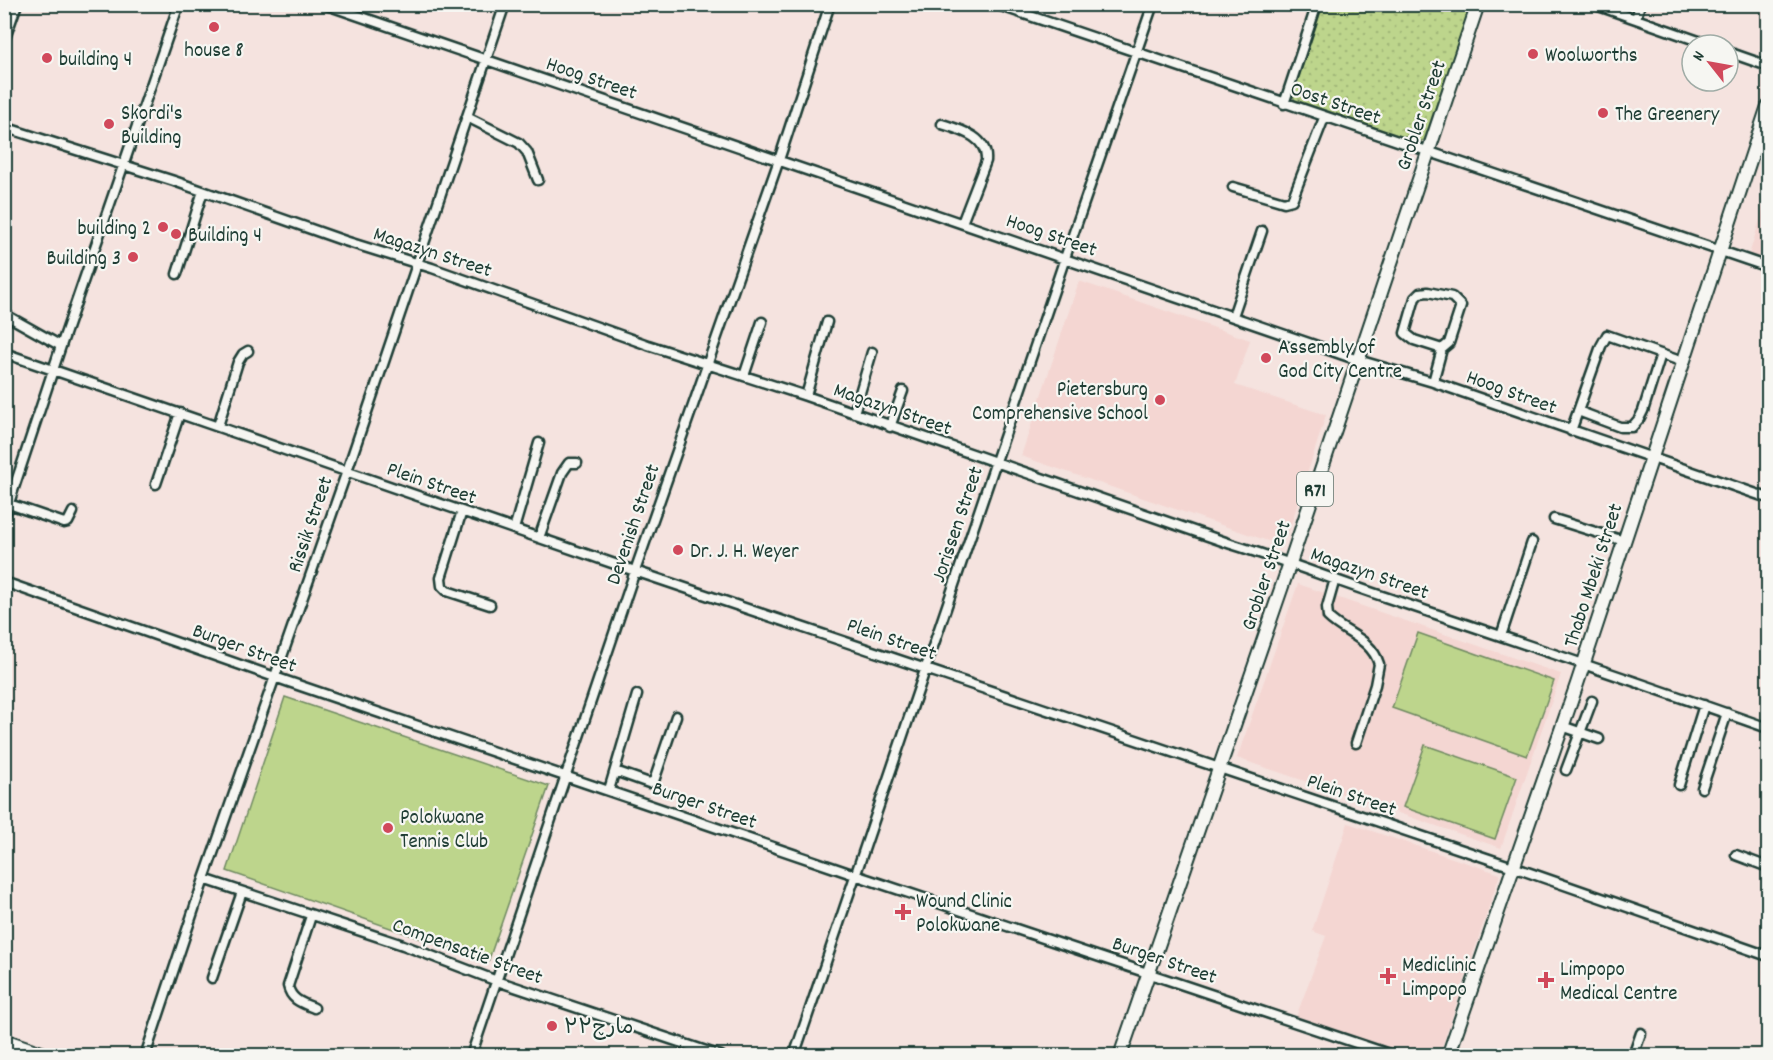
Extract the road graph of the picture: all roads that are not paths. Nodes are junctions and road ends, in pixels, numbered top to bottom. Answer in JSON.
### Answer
{"nodes":[{"id":1,"x":17,"y":4,"type":"edge"},
{"id":2,"x":179,"y":4,"type":"edge"},
{"id":3,"x":324,"y":4,"type":"edge"},
{"id":4,"x":505,"y":4,"type":"edge"},
{"id":5,"x":830,"y":4,"type":"edge"},
{"id":6,"x":994,"y":4,"type":"edge"},
{"id":7,"x":1153,"y":4,"type":"edge"},
{"id":8,"x":1317,"y":4,"type":"edge"},
{"id":9,"x":1478,"y":4,"type":"edge"},
{"id":10,"x":1593,"y":4,"type":"edge"},
{"id":11,"x":1640,"y":4,"type":"edge"},
{"id":12,"x":1636,"y":19,"type":"junction"},
{"id":13,"x":1680,"y":34,"type":"edge"},
{"id":14,"x":4,"y":41,"type":"edge"},
{"id":15,"x":1137,"y":54,"type":"junction"},
{"id":16,"x":1740,"y":56,"type":"edge"},
{"id":17,"x":487,"y":59,"type":"junction"},
{"id":18,"x":1768,"y":66,"type":"edge"},
{"id":19,"x":1284,"y":104,"type":"junction"},
{"id":20,"x":1768,"y":106,"type":"edge"},
{"id":21,"x":467,"y":117,"type":"junction"},
{"id":22,"x":1324,"y":118,"type":"junction"},
{"id":23,"x":942,"y":124,"type":"dead end"},
{"id":24,"x":4,"y":127,"type":"edge"},
{"id":25,"x":1428,"y":152,"type":"junction"},
{"id":26,"x":779,"y":160,"type":"junction"},
{"id":27,"x":123,"y":165,"type":"junction"},
{"id":28,"x":538,"y":180,"type":"dead end"},
{"id":29,"x":1233,"y":187,"type":"dead end"},
{"id":30,"x":203,"y":191,"type":"junction"},
{"id":31,"x":962,"y":222,"type":"junction"},
{"id":32,"x":1262,"y":231,"type":"dead end"},
{"id":33,"x":1720,"y":251,"type":"junction"},
{"id":34,"x":1065,"y":258,"type":"junction"},
{"id":35,"x":417,"y":264,"type":"junction"},
{"id":36,"x":1768,"y":267,"type":"edge"},
{"id":37,"x":177,"y":274,"type":"dead end"},
{"id":38,"x":4,"y":314,"type":"edge"},
{"id":39,"x":1233,"y":316,"type":"junction"},
{"id":40,"x":762,"y":322,"type":"dead end"},
{"id":41,"x":827,"y":322,"type":"dead end"},
{"id":42,"x":61,"y":346,"type":"junction"},
{"id":43,"x":1442,"y":349,"type":"junction"},
{"id":44,"x":248,"y":351,"type":"dead end"},
{"id":45,"x":872,"y":352,"type":"dead end"},
{"id":46,"x":4,"y":353,"type":"edge"},
{"id":47,"x":1661,"y":354,"type":"junction"},
{"id":48,"x":1358,"y":360,"type":"junction"},
{"id":49,"x":1683,"y":362,"type":"junction"},
{"id":50,"x":707,"y":363,"type":"junction"},
{"id":51,"x":53,"y":369,"type":"junction"},
{"id":52,"x":744,"y":376,"type":"junction"},
{"id":53,"x":1433,"y":382,"type":"junction"},
{"id":54,"x":903,"y":391,"type":"dead end"},
{"id":55,"x":806,"y":396,"type":"junction"},
{"id":56,"x":1578,"y":411,"type":"junction"},
{"id":57,"x":180,"y":413,"type":"junction"},
{"id":58,"x":854,"y":413,"type":"junction"},
{"id":59,"x":218,"y":426,"type":"junction"},
{"id":60,"x":890,"y":427,"type":"junction"},
{"id":61,"x":1571,"y":431,"type":"junction"},
{"id":62,"x":539,"y":443,"type":"dead end"},
{"id":63,"x":1652,"y":458,"type":"junction"},
{"id":64,"x":577,"y":463,"type":"dead end"},
{"id":65,"x":996,"y":463,"type":"junction"},
{"id":66,"x":346,"y":471,"type":"junction"},
{"id":67,"x":156,"y":484,"type":"dead end"},
{"id":68,"x":1768,"y":498,"type":"edge"},
{"id":69,"x":9,"y":504,"type":"junction"},
{"id":70,"x":462,"y":511,"type":"junction"},
{"id":71,"x":73,"y":513,"type":"dead end"},
{"id":72,"x":4,"y":518,"type":"edge"},
{"id":73,"x":1554,"y":519,"type":"dead end"},
{"id":74,"x":514,"y":529,"type":"junction"},
{"id":75,"x":539,"y":538,"type":"junction"},
{"id":76,"x":1624,"y":541,"type":"junction"},
{"id":77,"x":1532,"y":542,"type":"dead end"},
{"id":78,"x":1290,"y":563,"type":"junction"},
{"id":79,"x":635,"y":571,"type":"junction"},
{"id":80,"x":1335,"y":579,"type":"junction"},
{"id":81,"x":4,"y":582,"type":"edge"},
{"id":82,"x":490,"y":604,"type":"dead end"},
{"id":83,"x":1501,"y":636,"type":"junction"},
{"id":84,"x":1583,"y":663,"type":"junction"},
{"id":85,"x":925,"y":668,"type":"junction"},
{"id":86,"x":276,"y":676,"type":"junction"},
{"id":87,"x":637,"y":695,"type":"dead end"},
{"id":88,"x":1592,"y":701,"type":"dead end"},
{"id":89,"x":1704,"y":705,"type":"junction"},
{"id":90,"x":1727,"y":713,"type":"junction"},
{"id":91,"x":676,"y":716,"type":"dead end"},
{"id":92,"x":1562,"y":726,"type":"junction"},
{"id":93,"x":1768,"y":728,"type":"edge"},
{"id":94,"x":1581,"y":732,"type":"junction"},
{"id":95,"x":1599,"y":739,"type":"dead end"},
{"id":96,"x":1356,"y":743,"type":"dead end"},
{"id":97,"x":1218,"y":768,"type":"junction"},
{"id":98,"x":1566,"y":770,"type":"dead end"},
{"id":99,"x":615,"y":771,"type":"junction"},
{"id":100,"x":566,"y":776,"type":"junction"},
{"id":101,"x":1679,"y":785,"type":"dead end"},
{"id":102,"x":1702,"y":788,"type":"dead end"},
{"id":103,"x":609,"y":790,"type":"junction"},
{"id":104,"x":1736,"y":855,"type":"dead end"},
{"id":105,"x":1513,"y":867,"type":"junction"},
{"id":106,"x":1768,"y":867,"type":"edge"},
{"id":107,"x":855,"y":875,"type":"junction"},
{"id":108,"x":204,"y":879,"type":"junction"},
{"id":109,"x":242,"y":892,"type":"junction"},
{"id":110,"x":311,"y":916,"type":"junction"},
{"id":111,"x":1768,"y":956,"type":"edge"},
{"id":112,"x":1149,"y":973,"type":"junction"},
{"id":113,"x":212,"y":978,"type":"dead end"},
{"id":114,"x":497,"y":981,"type":"junction"},
{"id":115,"x":314,"y":1008,"type":"dead end"},
{"id":116,"x":1641,"y":1033,"type":"dead end"},
{"id":117,"x":4,"y":1040,"type":"edge"},
{"id":118,"x":50,"y":1056,"type":"edge"},
{"id":119,"x":145,"y":1056,"type":"edge"},
{"id":120,"x":471,"y":1056,"type":"edge"},
{"id":121,"x":721,"y":1056,"type":"edge"},
{"id":122,"x":794,"y":1056,"type":"edge"},
{"id":123,"x":1120,"y":1056,"type":"edge"},
{"id":124,"x":1395,"y":1056,"type":"edge"},
{"id":125,"x":1448,"y":1056,"type":"edge"},
{"id":126,"x":1633,"y":1056,"type":"edge"}],
"edges":[{"from":1,"to":14,"type":"street"},
{"from":2,"to":27,"type":"street"},
{"from":3,"to":17,"type":"street","name":"Hoog Street"},
{"from":4,"to":17,"type":"street","name":"Rissik Street"},
{"from":5,"to":26,"type":"street","name":"Devenish Street"},
{"from":6,"to":15,"type":"street","name":"Oost Street"},
{"from":7,"to":15,"type":"street","name":"Jorissen Street"},
{"from":8,"to":19,"type":"street"},
{"from":9,"to":25,"type":"main road","name":"Grobler Street","number":"R71"},
{"from":10,"to":12,"type":"street"},
{"from":11,"to":12,"type":"street"},
{"from":12,"to":13,"type":"street"},
{"from":15,"to":19,"type":"street","name":"Oost Street"},
{"from":15,"to":34,"type":"street","name":"Jorissen Street"},
{"from":16,"to":18,"type":"street"},
{"from":17,"to":21,"type":"street","name":"Rissik Street"},
{"from":17,"to":26,"type":"street","name":"Hoog Street"},
{"from":19,"to":22,"type":"street","name":"Oost Street"},
{"from":20,"to":33,"type":"main road","name":"Thabo Mbeki Street"},
{"from":21,"to":28,"type":"street"},
{"from":21,"to":35,"type":"street","name":"Rissik Street"},
{"from":22,"to":25,"type":"street","name":"Oost Street"},
{"from":22,"to":29,"type":"street"},
{"from":23,"to":31,"type":"street"},
{"from":24,"to":27,"type":"street","name":"Magazyn Street"},
{"from":25,"to":33,"type":"street","name":"Oost Street"},
{"from":25,"to":48,"type":"main road","name":"Grobler Street","number":"R71"},
{"from":26,"to":31,"type":"street","name":"Hoog Street"},
{"from":26,"to":50,"type":"street","name":"Devenish Street"},
{"from":27,"to":30,"type":"street","name":"Magazyn Street"},
{"from":27,"to":42,"type":"street"},
{"from":30,"to":35,"type":"street","name":"Magazyn Street"},
{"from":30,"to":37,"type":"street"},
{"from":31,"to":34,"type":"street","name":"Hoog Street"},
{"from":32,"to":39,"type":"street"},
{"from":33,"to":36,"type":"street","name":"Oost Street"},
{"from":33,"to":49,"type":"main road","name":"Thabo Mbeki Street"},
{"from":34,"to":39,"type":"street","name":"Hoog Street"},
{"from":34,"to":65,"type":"street","name":"Jorissen Street"},
{"from":35,"to":50,"type":"street","name":"Magazyn Street"},
{"from":35,"to":66,"type":"street","name":"Rissik Street"},
{"from":38,"to":42,"type":"street"},
{"from":39,"to":48,"type":"street","name":"Hoog Street"},
{"from":40,"to":52,"type":"street"},
{"from":41,"to":55,"type":"street"},
{"from":42,"to":51,"type":"street"},
{"from":43,"to":43,"type":"street"},
{"from":43,"to":53,"type":"street"},
{"from":44,"to":59,"type":"street"},
{"from":45,"to":58,"type":"street"},
{"from":46,"to":51,"type":"street","name":"Plein Street"},
{"from":47,"to":49,"type":"street"},
{"from":47,"to":56,"type":"street"},
{"from":47,"to":56,"type":"street"},
{"from":48,"to":53,"type":"street","name":"Hoog Street"},
{"from":48,"to":78,"type":"main road","name":"Grobler Street","number":"R71"},
{"from":49,"to":63,"type":"main road","name":"Thabo Mbeki Street"},
{"from":50,"to":52,"type":"street","name":"Magazyn Street"},
{"from":50,"to":79,"type":"street","name":"Devenish Street"},
{"from":51,"to":57,"type":"street","name":"Plein Street"},
{"from":51,"to":69,"type":"street"},
{"from":52,"to":55,"type":"street","name":"Magazyn Street"},
{"from":53,"to":61,"type":"street","name":"Hoog Street"},
{"from":54,"to":60,"type":"street"},
{"from":55,"to":58,"type":"street","name":"Magazyn Street"},
{"from":56,"to":61,"type":"street"},
{"from":57,"to":59,"type":"street","name":"Plein Street"},
{"from":57,"to":67,"type":"street"},
{"from":58,"to":60,"type":"street","name":"Magazyn Street"},
{"from":59,"to":66,"type":"street","name":"Plein Street"},
{"from":60,"to":65,"type":"street","name":"Magazyn Street"},
{"from":61,"to":63,"type":"street","name":"Hoog Street"},
{"from":62,"to":74,"type":"street"},
{"from":63,"to":68,"type":"street","name":"Hoog Street"},
{"from":63,"to":76,"type":"main road","name":"Thabo Mbeki Street"},
{"from":64,"to":75,"type":"street"},
{"from":65,"to":78,"type":"street","name":"Magazyn Street"},
{"from":65,"to":85,"type":"street","name":"Jorissen Street"},
{"from":66,"to":70,"type":"street","name":"Plein Street"},
{"from":66,"to":86,"type":"street","name":"Rissik Street"},
{"from":69,"to":71,"type":"street"},
{"from":69,"to":72,"type":"street"},
{"from":70,"to":74,"type":"street","name":"Plein Street"},
{"from":70,"to":82,"type":"street"},
{"from":73,"to":76,"type":"street"},
{"from":74,"to":75,"type":"street","name":"Plein Street"},
{"from":75,"to":79,"type":"street","name":"Plein Street"},
{"from":76,"to":84,"type":"main road","name":"Thabo Mbeki Street"},
{"from":77,"to":83,"type":"street"},
{"from":78,"to":80,"type":"street","name":"Magazyn Street"},
{"from":78,"to":97,"type":"main road","name":"Grobler Street","number":"R71"},
{"from":79,"to":85,"type":"street","name":"Plein Street"},
{"from":79,"to":100,"type":"street","name":"Devenish Street"},
{"from":80,"to":83,"type":"street","name":"Magazyn Street"},
{"from":80,"to":96,"type":"street"},
{"from":81,"to":86,"type":"street","name":"Burger Street"},
{"from":83,"to":84,"type":"street","name":"Magazyn Street"},
{"from":84,"to":89,"type":"street","name":"Magazyn Street"},
{"from":84,"to":92,"type":"main road","name":"Thabo Mbeki Street"},
{"from":85,"to":97,"type":"street","name":"Plein Street"},
{"from":85,"to":107,"type":"street","name":"Jorissen Street"},
{"from":86,"to":100,"type":"street","name":"Burger Street"},
{"from":86,"to":108,"type":"street","name":"Rissik Street"},
{"from":87,"to":99,"type":"street"},
{"from":88,"to":94,"type":"street"},
{"from":89,"to":90,"type":"street","name":"Magazyn Street"},
{"from":89,"to":101,"type":"street"},
{"from":90,"to":93,"type":"street","name":"Magazyn Street"},
{"from":90,"to":102,"type":"street"},
{"from":91,"to":99,"type":"street"},
{"from":92,"to":94,"type":"street"},
{"from":92,"to":105,"type":"main road","name":"Thabo Mbeki Street"},
{"from":94,"to":95,"type":"street"},
{"from":94,"to":98,"type":"street"},
{"from":97,"to":105,"type":"street","name":"Plein Street"},
{"from":97,"to":112,"type":"main road","name":"Grobler Street","number":"R71"},
{"from":99,"to":103,"type":"street"},
{"from":100,"to":103,"type":"street","name":"Burger Street"},
{"from":100,"to":114,"type":"street","name":"Devenish Street"},
{"from":103,"to":107,"type":"street","name":"Burger Street"},
{"from":104,"to":106,"type":"street"},
{"from":105,"to":111,"type":"street","name":"Plein Street"},
{"from":105,"to":125,"type":"main road","name":"Thabo Mbeki Street"},
{"from":107,"to":112,"type":"street","name":"Burger Street"},
{"from":107,"to":122,"type":"street","name":"Jorissen Street"},
{"from":108,"to":109,"type":"street","name":"Compensatie Street"},
{"from":108,"to":119,"type":"street","name":"Rissik Street"},
{"from":109,"to":110,"type":"street","name":"Compensatie Street"},
{"from":109,"to":113,"type":"street"},
{"from":110,"to":114,"type":"street","name":"Compensatie Street"},
{"from":110,"to":115,"type":"street"},
{"from":112,"to":123,"type":"main road","name":"Grobler Street","number":"R71"},
{"from":112,"to":124,"type":"street","name":"Burger Street"},
{"from":114,"to":120,"type":"street","name":"Devenish Street"},
{"from":114,"to":121,"type":"street","name":"Compensatie Street"},
{"from":116,"to":126,"type":"street"},
{"from":117,"to":118,"type":"main road"}]}
